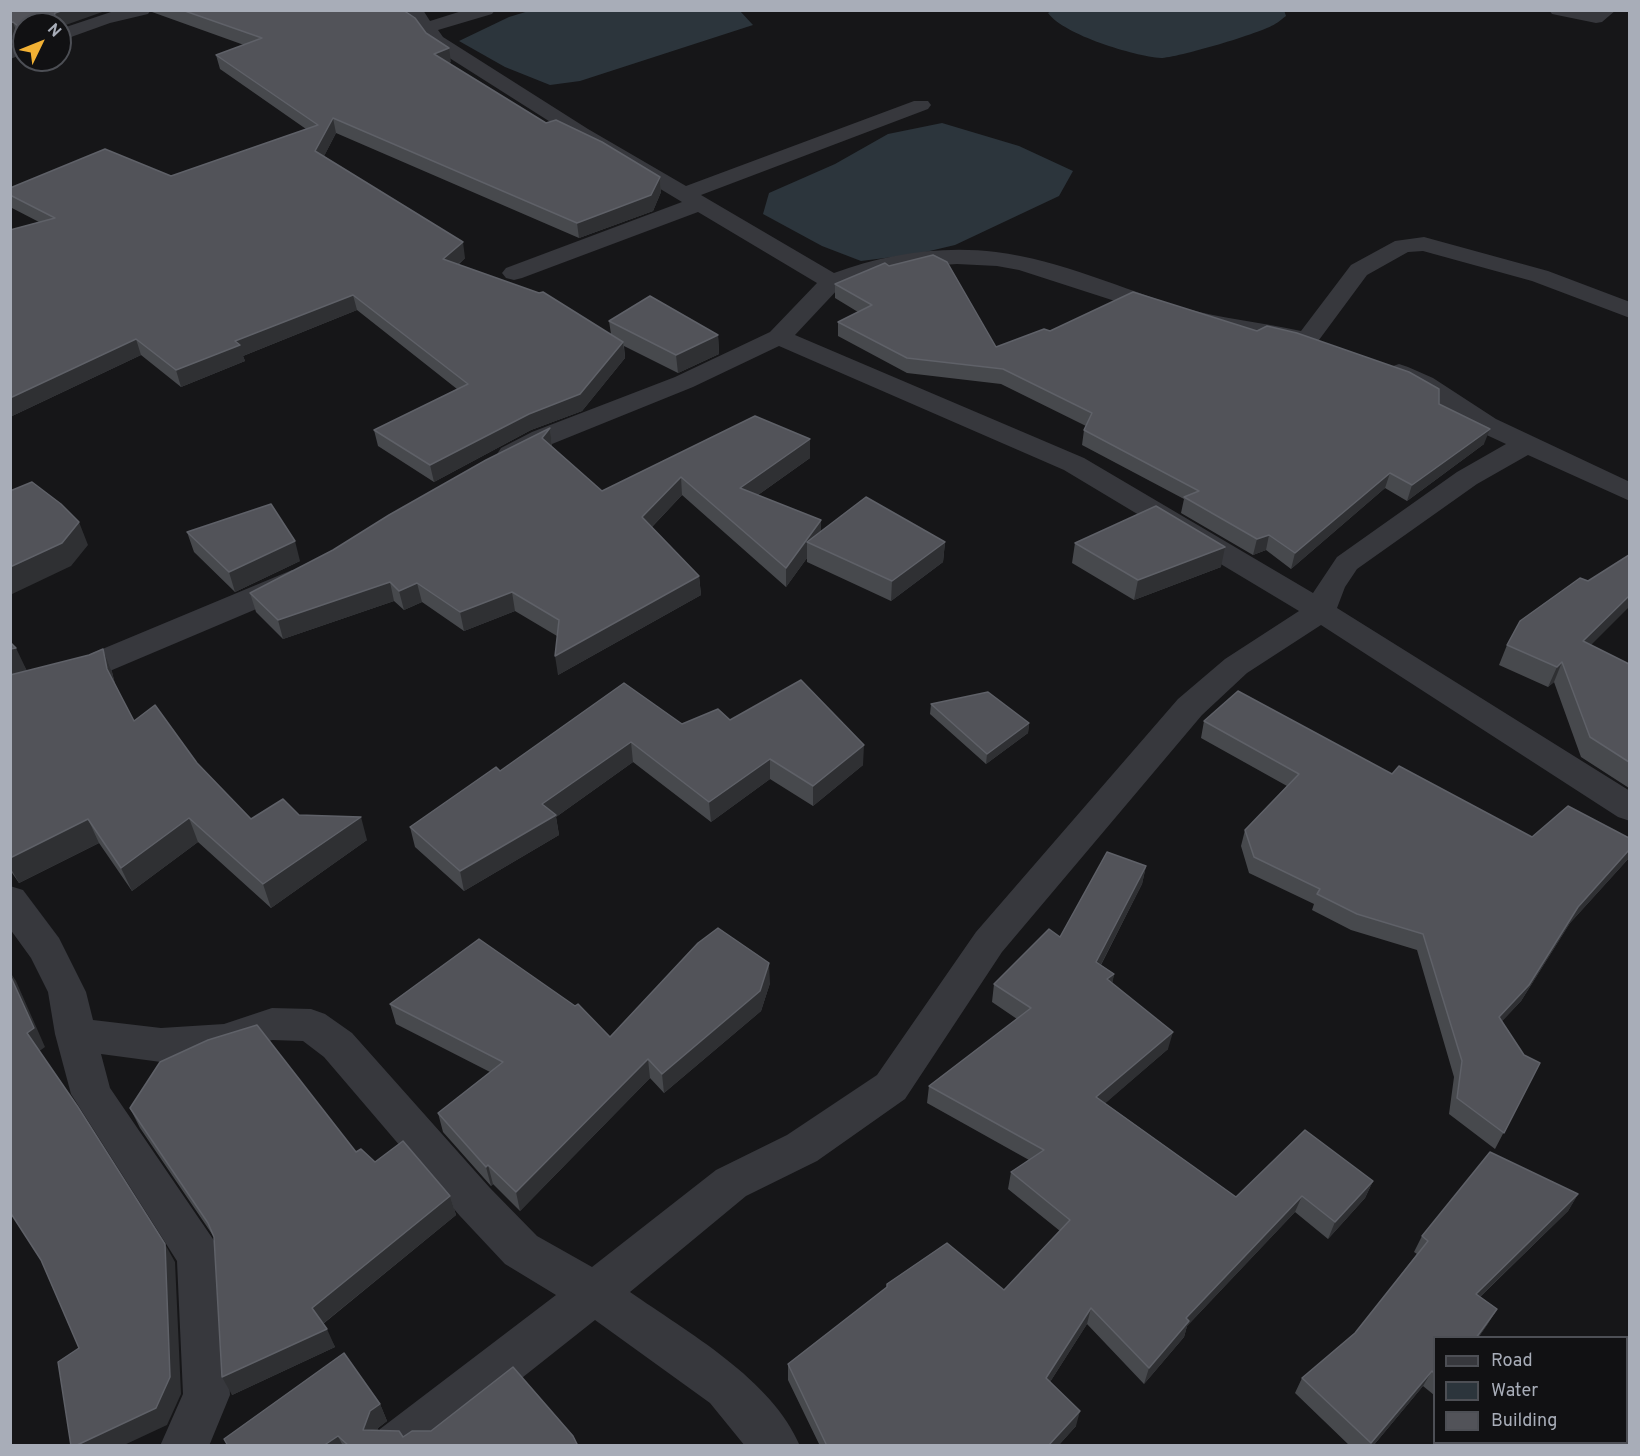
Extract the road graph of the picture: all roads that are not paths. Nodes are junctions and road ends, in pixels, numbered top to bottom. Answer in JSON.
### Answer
{"nodes":[{"id":1,"x":142,"y":10,"type":"edge"},
{"id":2,"x":486,"y":10,"type":"edge"},
{"id":3,"x":1558,"y":10,"type":"edge"},
{"id":4,"x":1607,"y":10,"type":"edge"},
{"id":5,"x":419,"y":19,"type":"edge"},
{"id":6,"x":72,"y":31,"type":"edge"},
{"id":7,"x":921,"y":105,"type":"dead end"},
{"id":8,"x":692,"y":198,"type":"junction"},
{"id":9,"x":514,"y":273,"type":"dead end"},
{"id":10,"x":832,"y":282,"type":"junction"},
{"id":11,"x":1629,"y":311,"type":"edge"},
{"id":12,"x":779,"y":337,"type":"junction"},
{"id":13,"x":1373,"y":360,"type":"edge"},
{"id":14,"x":1527,"y":444,"type":"junction"},
{"id":15,"x":488,"y":465,"type":"edge"},
{"id":16,"x":1625,"y":481,"type":"edge"},
{"id":17,"x":317,"y":566,"type":"edge"},
{"id":18,"x":1321,"y":611,"type":"junction"},
{"id":19,"x":10,"y":689,"type":"edge"},
{"id":20,"x":1629,"y":808,"type":"edge"},
{"id":21,"x":10,"y":900,"type":"edge"},
{"id":22,"x":75,"y":1034,"type":"junction"},
{"id":23,"x":594,"y":1293,"type":"junction"},
{"id":24,"x":184,"y":1446,"type":"edge"},
{"id":25,"x":397,"y":1446,"type":"edge"},
{"id":26,"x":776,"y":1446,"type":"edge"}],
"edges":[{"from":1,"to":6,"type":"street"},
{"from":2,"to":5,"type":"street"},
{"from":3,"to":4,"type":"street"},
{"from":5,"to":8,"type":"street"},
{"from":7,"to":8,"type":"street"},
{"from":8,"to":9,"type":"street"},
{"from":8,"to":10,"type":"street"},
{"from":10,"to":11,"type":"street"},
{"from":10,"to":12,"type":"street"},
{"from":12,"to":15,"type":"street"},
{"from":12,"to":18,"type":"street"},
{"from":13,"to":14,"type":"street"},
{"from":14,"to":16,"type":"street"},
{"from":14,"to":18,"type":"street"},
{"from":17,"to":19,"type":"street"},
{"from":18,"to":20,"type":"street"},
{"from":18,"to":23,"type":"street"},
{"from":21,"to":22,"type":"street"},
{"from":22,"to":23,"type":"street"},
{"from":22,"to":24,"type":"street"},
{"from":23,"to":25,"type":"street"},
{"from":23,"to":26,"type":"street"}]}
